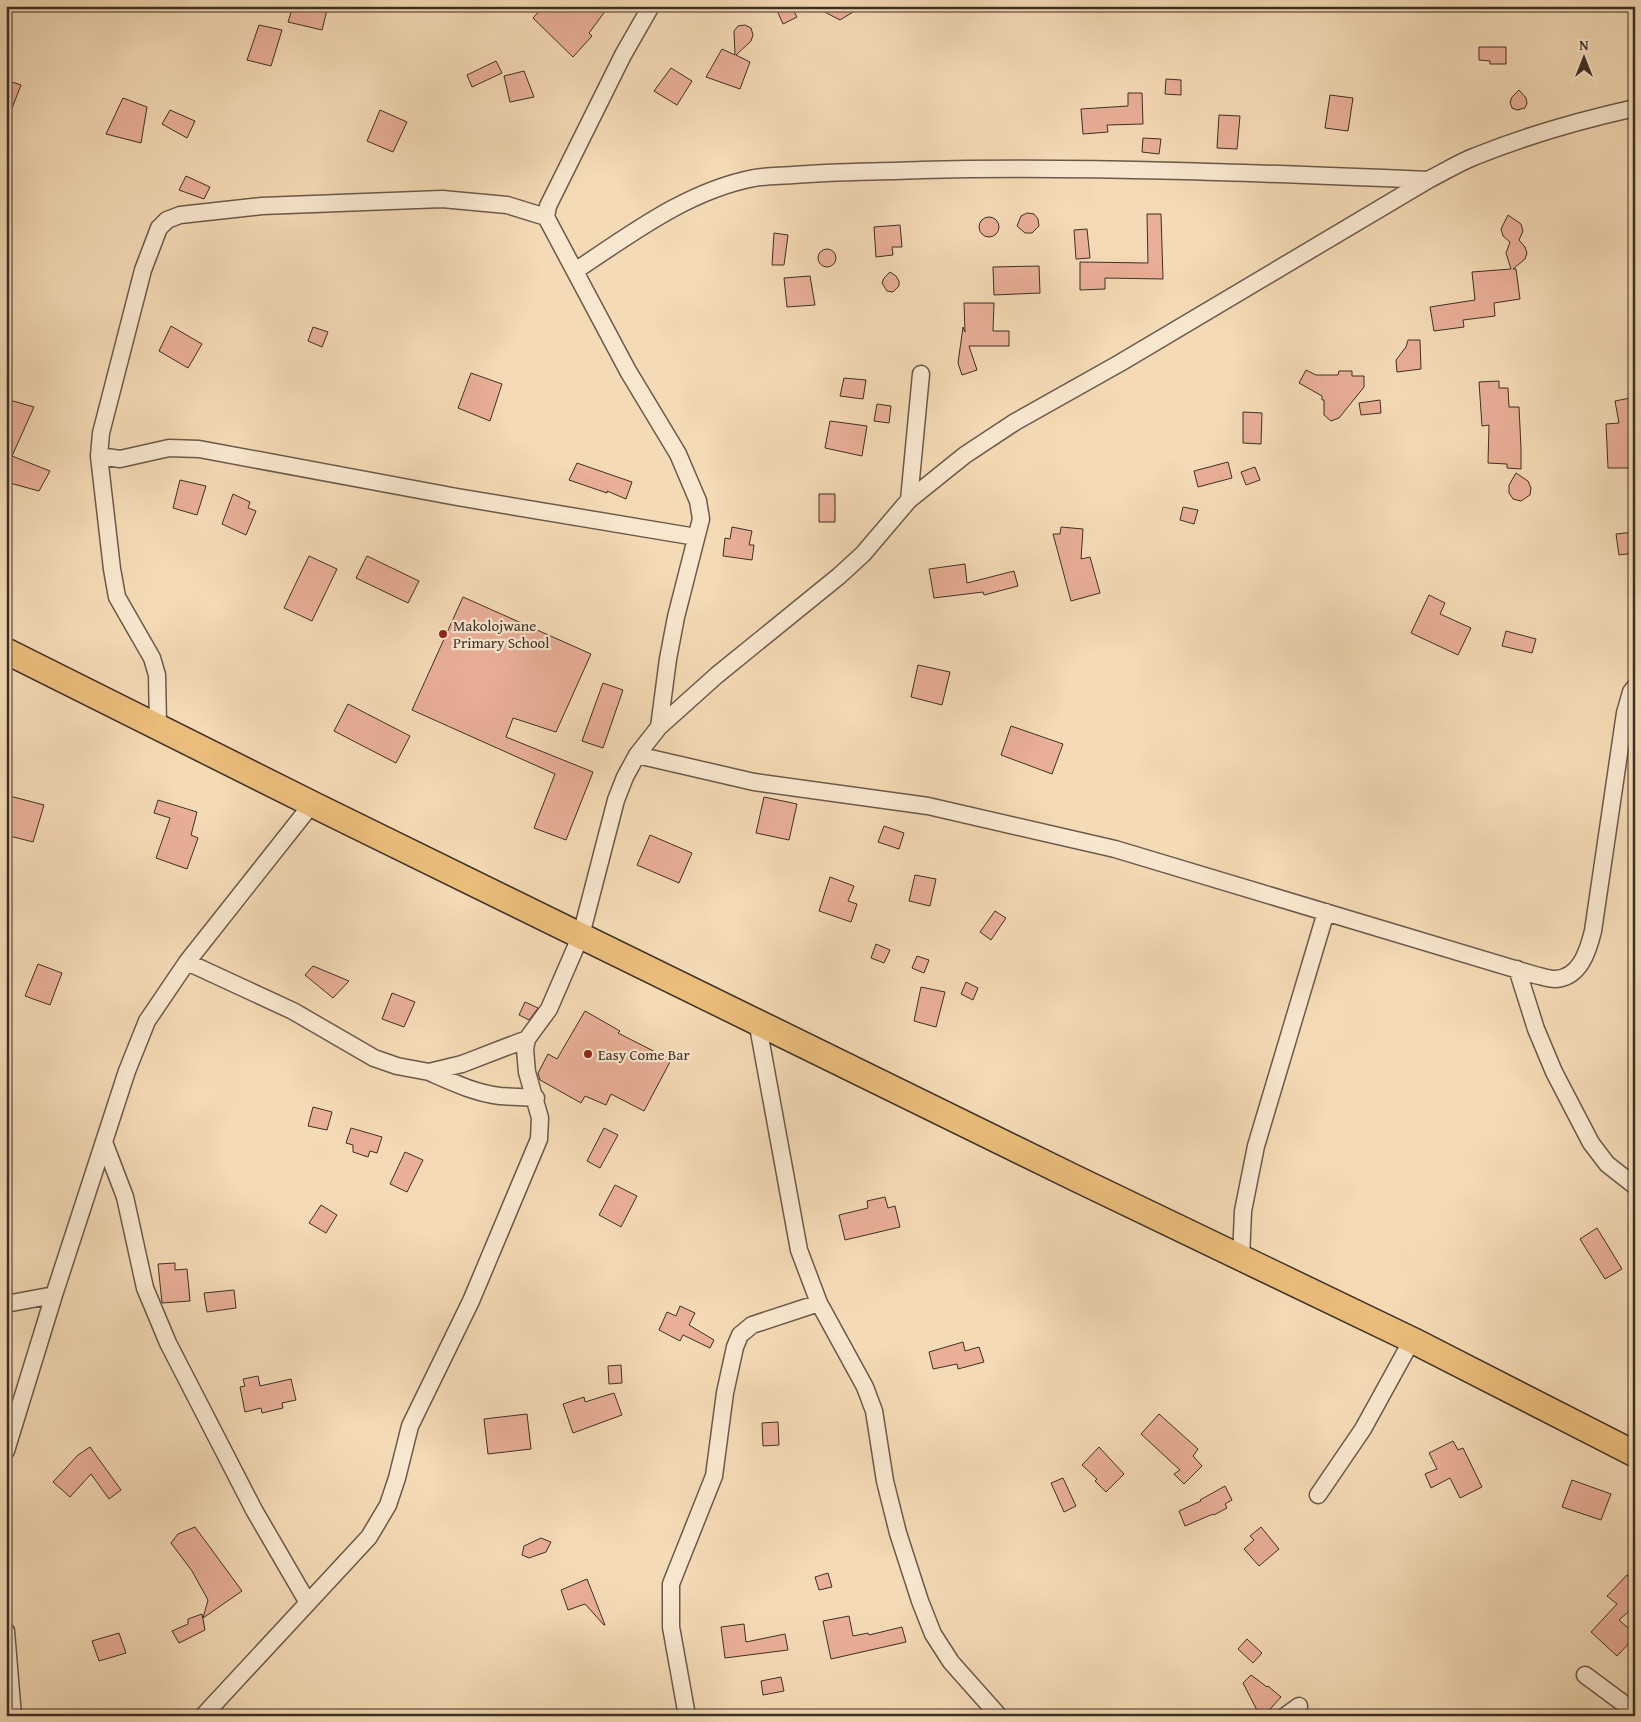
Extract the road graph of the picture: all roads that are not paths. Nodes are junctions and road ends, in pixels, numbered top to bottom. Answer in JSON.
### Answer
{"nodes":[{"id":1,"x":649,"y":7,"type":"edge"},
{"id":2,"x":1635,"y":108,"type":"edge"},
{"id":3,"x":1428,"y":180,"type":"junction"},
{"id":4,"x":546,"y":217,"type":"junction"},
{"id":5,"x":575,"y":271,"type":"junction"},
{"id":6,"x":921,"y":374,"type":"dead end"},
{"id":7,"x":99,"y":456,"type":"junction"},
{"id":8,"x":909,"y":500,"type":"junction"},
{"id":9,"x":696,"y":536,"type":"junction"},
{"id":10,"x":6,"y":651,"type":"edge"},
{"id":11,"x":1635,"y":687,"type":"edge"},
{"id":12,"x":158,"y":726,"type":"junction"},
{"id":13,"x":659,"y":727,"type":"junction"},
{"id":14,"x":637,"y":755,"type":"junction"},
{"id":15,"x":312,"y":804,"type":"junction"},
{"id":16,"x":1326,"y":912,"type":"junction"},
{"id":17,"x":581,"y":935,"type":"junction"},
{"id":18,"x":187,"y":962,"type":"junction"},
{"id":19,"x":1517,"y":969,"type":"junction"},
{"id":20,"x":757,"y":1021,"type":"junction"},
{"id":21,"x":527,"y":1039,"type":"junction"},
{"id":22,"x":429,"y":1072,"type":"junction"},
{"id":23,"x":536,"y":1098,"type":"junction"},
{"id":24,"x":104,"y":1142,"type":"junction"},
{"id":25,"x":1635,"y":1186,"type":"edge"},
{"id":26,"x":1241,"y":1258,"type":"junction"},
{"id":27,"x":54,"y":1295,"type":"junction"},
{"id":28,"x":819,"y":1303,"type":"junction"},
{"id":29,"x":6,"y":1304,"type":"edge"},
{"id":30,"x":1412,"y":1340,"type":"junction"},
{"id":31,"x":7,"y":1448,"type":"edge"},
{"id":32,"x":1635,"y":1454,"type":"edge"},
{"id":33,"x":1318,"y":1495,"type":"dead end"},
{"id":34,"x":308,"y":1603,"type":"junction"},
{"id":35,"x":6,"y":1630,"type":"edge"},
{"id":36,"x":1585,"y":1675,"type":"dead end"},
{"id":37,"x":1299,"y":1706,"type":"dead end"},
{"id":38,"x":1635,"y":1712,"type":"edge"},
{"id":39,"x":13,"y":1716,"type":"edge"},
{"id":40,"x":203,"y":1716,"type":"edge"},
{"id":41,"x":687,"y":1716,"type":"edge"},
{"id":42,"x":999,"y":1716,"type":"edge"},
{"id":43,"x":1285,"y":1716,"type":"edge"}],
"edges":[{"from":1,"to":4,"type":"street"},
{"from":2,"to":3,"type":"street"},
{"from":3,"to":5,"type":"street"},
{"from":3,"to":8,"type":"street"},
{"from":4,"to":5,"type":"street"},
{"from":4,"to":7,"type":"street"},
{"from":5,"to":9,"type":"street"},
{"from":6,"to":8,"type":"street"},
{"from":7,"to":9,"type":"street"},
{"from":7,"to":12,"type":"street"},
{"from":8,"to":13,"type":"street"},
{"from":9,"to":13,"type":"street"},
{"from":10,"to":12,"type":"main road"},
{"from":11,"to":19,"type":"street"},
{"from":12,"to":15,"type":"main road"},
{"from":13,"to":14,"type":"street"},
{"from":14,"to":16,"type":"street"},
{"from":14,"to":17,"type":"street"},
{"from":15,"to":17,"type":"main road"},
{"from":15,"to":18,"type":"street"},
{"from":16,"to":19,"type":"street"},
{"from":16,"to":26,"type":"street"},
{"from":17,"to":20,"type":"main road"},
{"from":17,"to":21,"type":"street"},
{"from":18,"to":22,"type":"street"},
{"from":18,"to":24,"type":"street"},
{"from":19,"to":25,"type":"street"},
{"from":20,"to":26,"type":"main road"},
{"from":20,"to":28,"type":"street"},
{"from":21,"to":22,"type":"street"},
{"from":21,"to":23,"type":"street"},
{"from":22,"to":23,"type":"street"},
{"from":23,"to":34,"type":"street"},
{"from":24,"to":27,"type":"street"},
{"from":24,"to":34,"type":"street"},
{"from":26,"to":30,"type":"main road"},
{"from":27,"to":29,"type":"street"},
{"from":27,"to":31,"type":"street"},
{"from":28,"to":41,"type":"street"},
{"from":28,"to":42,"type":"street"},
{"from":30,"to":32,"type":"main road"},
{"from":30,"to":33,"type":"street"},
{"from":34,"to":40,"type":"street"},
{"from":35,"to":39,"type":"street"},
{"from":36,"to":38,"type":"street"},
{"from":37,"to":43,"type":"street"}]}
